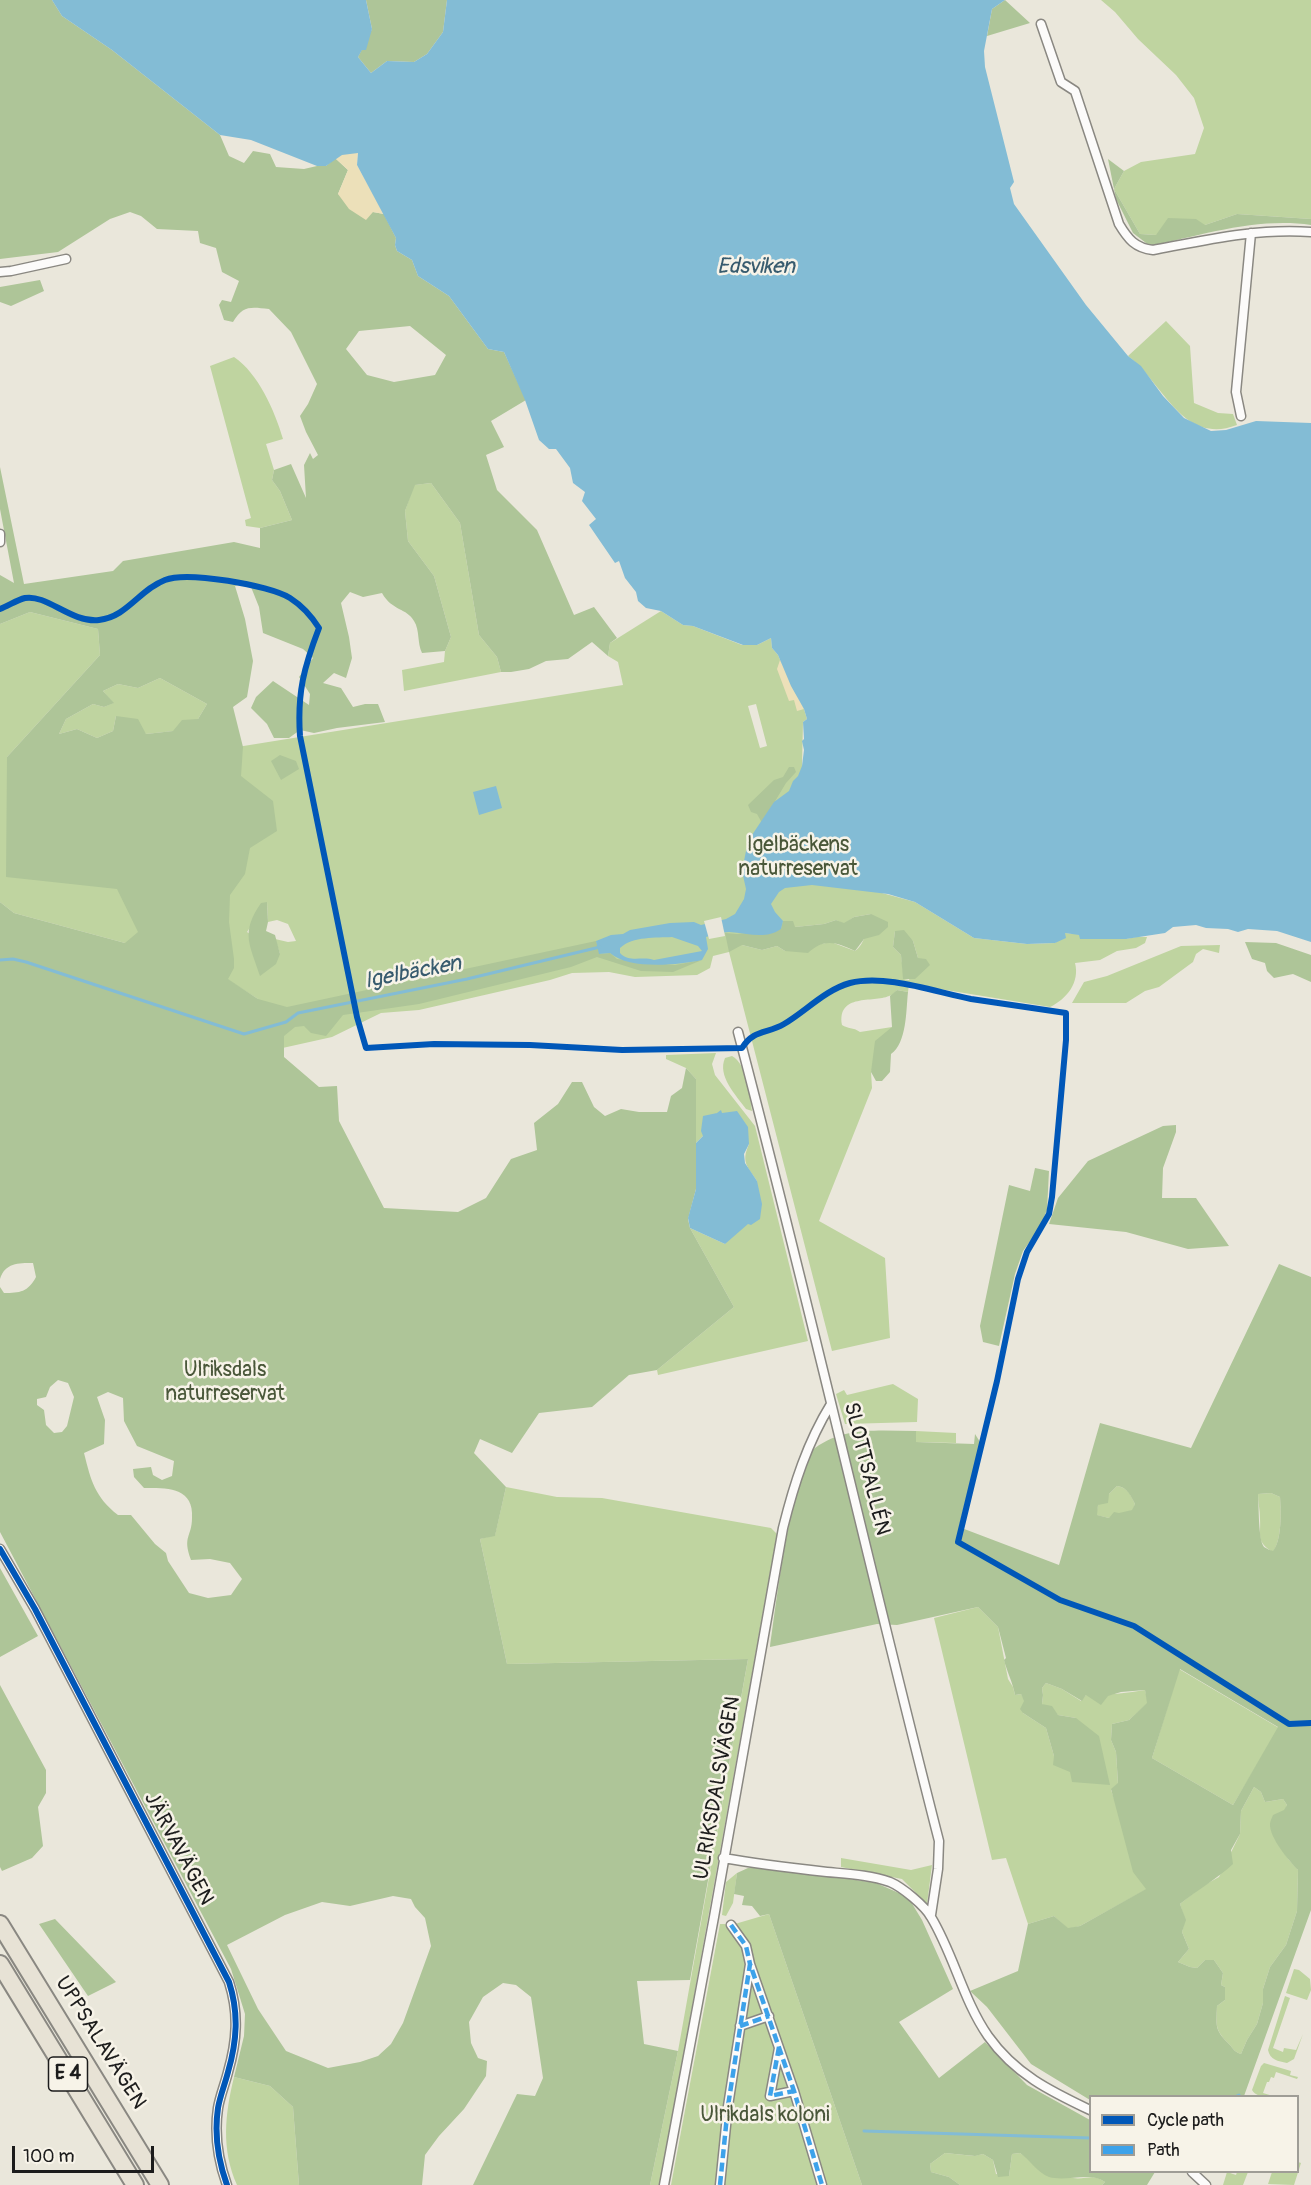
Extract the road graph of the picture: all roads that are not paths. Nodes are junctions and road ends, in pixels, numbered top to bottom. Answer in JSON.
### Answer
{"nodes":[{"id":1,"x":1041,"y":24,"type":"dead end"},
{"id":2,"x":1311,"y":232,"type":"edge"},
{"id":3,"x":1251,"y":233,"type":"junction"},
{"id":4,"x":66,"y":259,"type":"dead end"},
{"id":5,"x":0,"y":272,"type":"edge"},
{"id":6,"x":1241,"y":416,"type":"dead end"},
{"id":7,"x":0,"y":534,"type":"edge"},
{"id":8,"x":0,"y":542,"type":"edge"},
{"id":9,"x":738,"y":1032,"type":"dead end"},
{"id":10,"x":831,"y":1404,"type":"junction"},
{"id":11,"x":0,"y":1548,"type":"edge"},
{"id":12,"x":723,"y":1858,"type":"junction"},
{"id":13,"x":931,"y":1916,"type":"junction"},
{"id":14,"x":0,"y":1924,"type":"edge"},
{"id":15,"x":731,"y":1924,"type":"dead end"},
{"id":16,"x":0,"y":1964,"type":"edge"},
{"id":17,"x":750,"y":1964,"type":"junction"},
{"id":18,"x":769,"y":2016,"type":"junction"},
{"id":19,"x":740,"y":2026,"type":"junction"},
{"id":20,"x":779,"y":2046,"type":"junction"},
{"id":21,"x":93,"y":2073,"type":"junction"},
{"id":22,"x":794,"y":2091,"type":"junction"},
{"id":23,"x":1089,"y":2110,"type":"edge"},
{"id":24,"x":1193,"y":2173,"type":"edge"},
{"id":25,"x":135,"y":2185,"type":"edge"},
{"id":26,"x":160,"y":2185,"type":"edge"},
{"id":27,"x":173,"y":2185,"type":"edge"},
{"id":28,"x":227,"y":2185,"type":"edge"},
{"id":29,"x":664,"y":2185,"type":"edge"},
{"id":30,"x":720,"y":2185,"type":"edge"},
{"id":31,"x":822,"y":2185,"type":"edge"},
{"id":32,"x":1206,"y":2185,"type":"edge"}],
"edges":[{"from":1,"to":3,"type":"street"},
{"from":2,"to":3,"type":"street"},
{"from":3,"to":6,"type":"street"},
{"from":4,"to":5,"type":"street"},
{"from":7,"to":8,"type":"street"},
{"from":9,"to":10,"type":"street","name":"SLOTTSALLÉN"},
{"from":10,"to":12,"type":"street","name":"ULRIKSDALSVÄGEN"},
{"from":10,"to":13,"type":"street","name":"SLOTTSALLÉN"},
{"from":11,"to":28,"type":"street","name":"JÄRVAVÄGEN"},
{"from":12,"to":13,"type":"street"},
{"from":12,"to":29,"type":"street","name":"ULRIKSDALSVÄGEN"},
{"from":13,"to":23,"type":"street"},
{"from":14,"to":21,"type":"highway","name":"UPPSALAVÄGEN","number":"E 4"},
{"from":15,"to":17,"type":"street"},
{"from":16,"to":25,"type":"highway","name":"UPPSALAVÄGEN","number":"E 4"},
{"from":17,"to":18,"type":"street"},
{"from":17,"to":19,"type":"street"},
{"from":18,"to":19,"type":"street"},
{"from":18,"to":20,"type":"street"},
{"from":19,"to":30,"type":"street"},
{"from":20,"to":22,"type":"street"},
{"from":20,"to":22,"type":"street"},
{"from":21,"to":26,"type":"highway","name":"UPPSALAVÄGEN","number":"E 4"},
{"from":21,"to":27,"type":"highway","number":"E 4"},
{"from":22,"to":31,"type":"street"},
{"from":24,"to":32,"type":"street"}]}
